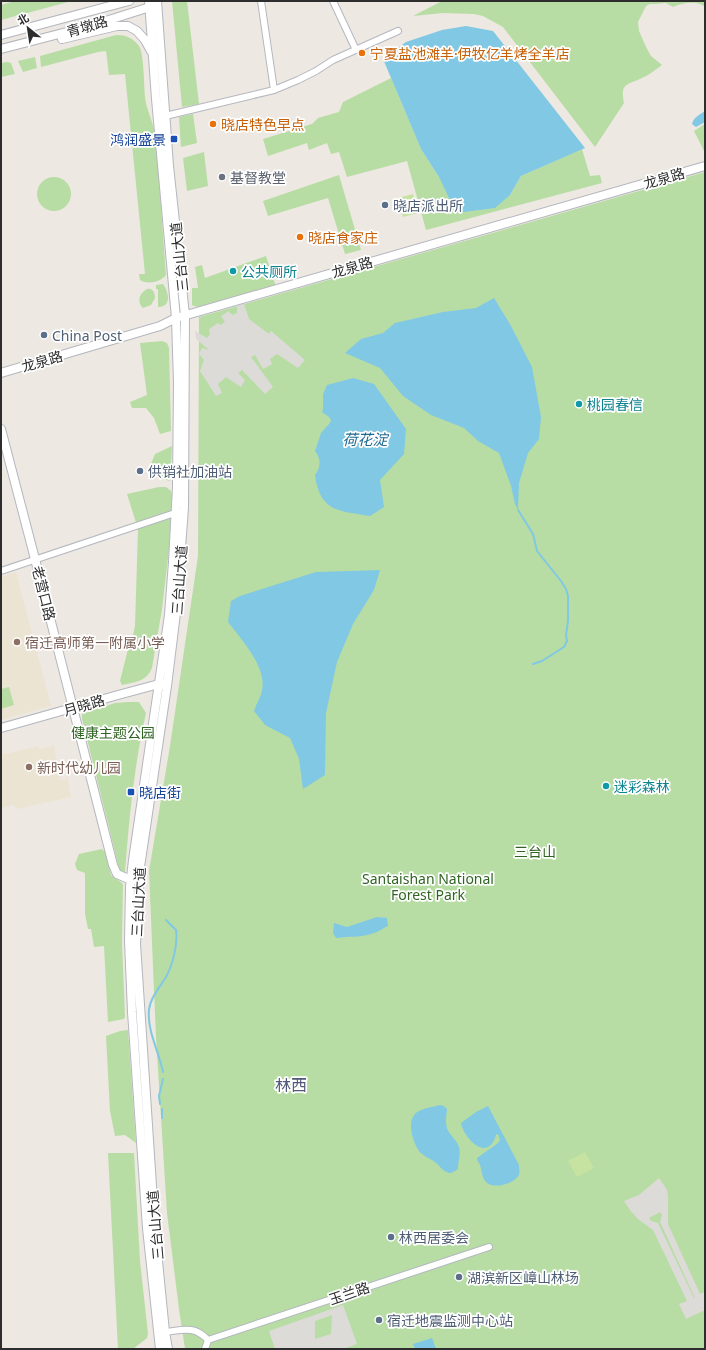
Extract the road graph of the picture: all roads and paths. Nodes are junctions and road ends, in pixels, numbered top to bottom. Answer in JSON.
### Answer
{"nodes":[{"id":1,"x":114,"y":1,"type":"edge"},
{"id":2,"x":129,"y":1,"type":"edge"},
{"id":3,"x":261,"y":1,"type":"edge"},
{"id":4,"x":333,"y":1,"type":"edge"},
{"id":5,"x":157,"y":2,"type":"edge"},
{"id":6,"x":149,"y":4,"type":"edge"},
{"id":7,"x":98,"y":9,"type":"junction"},
{"id":8,"x":398,"y":31,"type":"dead end"},
{"id":9,"x":1,"y":35,"type":"edge"},
{"id":10,"x":12,"y":46,"type":"junction"},
{"id":11,"x":1,"y":49,"type":"edge"},
{"id":12,"x":356,"y":50,"type":"junction"},
{"id":13,"x":153,"y":55,"type":"junction"},
{"id":14,"x":274,"y":90,"type":"junction"},
{"id":15,"x":162,"y":117,"type":"junction"},
{"id":16,"x":705,"y":166,"type":"edge"},
{"id":17,"x":185,"y":316,"type":"junction"},
{"id":18,"x":176,"y":318,"type":"junction"},
{"id":19,"x":1,"y":373,"type":"edge"},
{"id":20,"x":1,"y":429,"type":"edge"},
{"id":21,"x":3,"y":446,"type":"edge"},
{"id":22,"x":184,"y":508,"type":"junction"},
{"id":23,"x":175,"y":514,"type":"junction"},
{"id":24,"x":36,"y":559,"type":"junction"},
{"id":25,"x":1,"y":571,"type":"edge"},
{"id":26,"x":163,"y":685,"type":"junction"},
{"id":27,"x":73,"y":708,"type":"junction"},
{"id":28,"x":1,"y":728,"type":"edge"},
{"id":29,"x":135,"y":880,"type":"junction"},
{"id":30,"x":489,"y":1247,"type":"dead end"},
{"id":31,"x":165,"y":1332,"type":"junction"},
{"id":32,"x":208,"y":1340,"type":"junction"},
{"id":33,"x":160,"y":1349,"type":"edge"},
{"id":34,"x":168,"y":1349,"type":"edge"},
{"id":35,"x":205,"y":1349,"type":"edge"}],
"edges":[{"from":1,"to":7,"type":"main road"},
{"from":2,"to":7,"type":"main road","name":"青墩路"},
{"from":3,"to":14,"type":"street"},
{"from":4,"to":12,"type":"street"},
{"from":5,"to":6,"type":"main road","name":"青墩路"},
{"from":5,"to":15,"type":"main road","name":"三台山大道"},
{"from":6,"to":10,"type":"main road","name":"青墩路"},
{"from":6,"to":13,"type":"main road","name":"三台山大道"},
{"from":7,"to":9,"type":"main road","name":"青墩路"},
{"from":8,"to":12,"type":"street"},
{"from":10,"to":11,"type":"main road","name":"青墩路"},
{"from":10,"to":13,"type":"main road"},
{"from":12,"to":14,"type":"street"},
{"from":13,"to":15,"type":"main road","name":"三台山大道"},
{"from":14,"to":15,"type":"street"},
{"from":15,"to":17,"type":"main road","name":"三台山大道"},
{"from":15,"to":18,"type":"main road","name":"三台山大道"},
{"from":16,"to":17,"type":"main road","name":"龙泉路"},
{"from":17,"to":18,"type":"main road","name":"龙泉路"},
{"from":17,"to":22,"type":"main road","name":"三台山大道"},
{"from":18,"to":19,"type":"main road","name":"龙泉路"},
{"from":18,"to":23,"type":"main road","name":"三台山大道"},
{"from":20,"to":21,"type":"main road","name":"老营口路"},
{"from":21,"to":24,"type":"main road","name":"老营口路"},
{"from":22,"to":23,"type":"street"},
{"from":22,"to":26,"type":"main road","name":"三台山大道"},
{"from":23,"to":24,"type":"street"},
{"from":23,"to":26,"type":"main road","name":"三台山大道"},
{"from":24,"to":25,"type":"street"},
{"from":24,"to":27,"type":"main road","name":"老营口路"},
{"from":26,"to":27,"type":"main road","name":"月晓路"},
{"from":26,"to":29,"type":"main road","name":"三台山大道"},
{"from":27,"to":28,"type":"main road","name":"月晓路"},
{"from":27,"to":29,"type":"main road","name":"老营口路"},
{"from":29,"to":31,"type":"main road","name":"三台山大道"},
{"from":29,"to":33,"type":"main road","name":"三台山大道"},
{"from":30,"to":32,"type":"street","name":"玉兰路"},
{"from":31,"to":32,"type":"street"},
{"from":31,"to":34,"type":"main road","name":"三台山大道"},
{"from":32,"to":35,"type":"street"}]}
